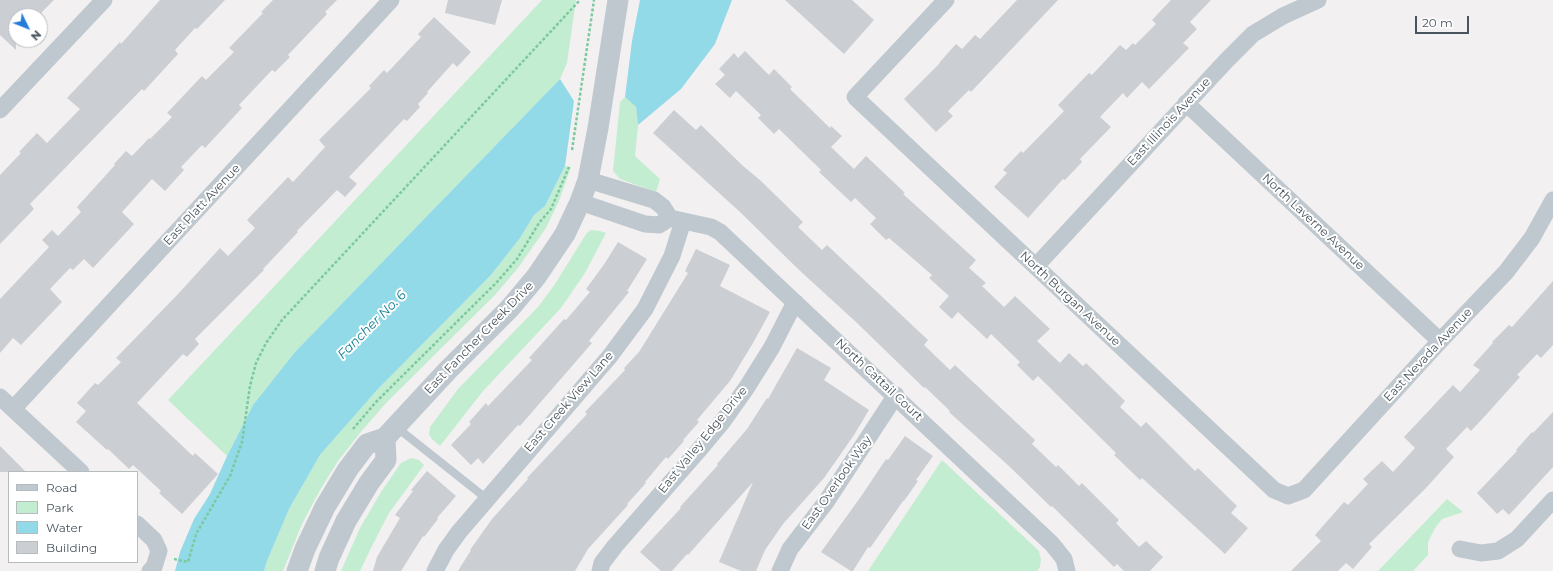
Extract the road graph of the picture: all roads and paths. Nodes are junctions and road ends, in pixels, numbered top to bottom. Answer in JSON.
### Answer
{"nodes":[{"id":1,"x":104,"y":0,"type":"edge"},
{"id":2,"x":391,"y":0,"type":"edge"},
{"id":3,"x":580,"y":0,"type":"edge"},
{"id":4,"x":594,"y":0,"type":"edge"},
{"id":5,"x":618,"y":0,"type":"edge"},
{"id":6,"x":946,"y":0,"type":"edge"},
{"id":7,"x":1318,"y":0,"type":"edge"},
{"id":8,"x":1186,"y":103,"type":"junction"},
{"id":9,"x":0,"y":110,"type":"edge"},
{"id":10,"x":571,"y":157,"type":"dead end"},
{"id":11,"x":570,"y":165,"type":"dead end"},
{"id":12,"x":588,"y":180,"type":"junction"},
{"id":13,"x":1553,"y":200,"type":"edge"},
{"id":14,"x":580,"y":202,"type":"junction"},
{"id":15,"x":676,"y":219,"type":"junction"},
{"id":16,"x":1036,"y":266,"type":"junction"},
{"id":17,"x":795,"y":302,"type":"junction"},
{"id":18,"x":1440,"y":341,"type":"junction"},
{"id":19,"x":896,"y":396,"type":"junction"},
{"id":20,"x":0,"y":397,"type":"edge"},
{"id":21,"x":13,"y":409,"type":"junction"},
{"id":22,"x":352,"y":431,"type":"dead end"},
{"id":23,"x":390,"y":432,"type":"junction"},
{"id":24,"x":80,"y":471,"type":"edge"},
{"id":25,"x":1288,"y":496,"type":"joint"},
{"id":26,"x":487,"y":499,"type":"junction"},
{"id":27,"x":1553,"y":500,"type":"edge"},
{"id":28,"x":138,"y":525,"type":"edge"},
{"id":29,"x":1460,"y":549,"type":"dead end"},
{"id":30,"x":166,"y":555,"type":"junction"},
{"id":31,"x":150,"y":571,"type":"edge"},
{"id":32,"x":297,"y":571,"type":"edge"},
{"id":33,"x":325,"y":571,"type":"edge"},
{"id":34,"x":435,"y":571,"type":"edge"},
{"id":35,"x":600,"y":571,"type":"edge"},
{"id":36,"x":780,"y":571,"type":"edge"},
{"id":37,"x":1067,"y":571,"type":"edge"}],
"edges":[{"from":1,"to":9,"type":"street"},
{"from":2,"to":21,"type":"street","name":"East Platt Avenue"},
{"from":3,"to":30,"type":"path"},
{"from":4,"to":10,"type":"path"},
{"from":5,"to":12,"type":"street","name":"East Fancher Creek Drive"},
{"from":6,"to":16,"type":"street","name":"North Burgan Avenue"},
{"from":7,"to":8,"type":"street","name":"East Illinois Avenue"},
{"from":8,"to":16,"type":"street","name":"East Illinois Avenue"},
{"from":8,"to":18,"type":"street","name":"North Laverne Avenue"},
{"from":11,"to":22,"type":"path"},
{"from":12,"to":14,"type":"street","name":"East Fancher Creek Drive"},
{"from":12,"to":15,"type":"street"},
{"from":13,"to":18,"type":"street","name":"East Nevada Avenue"},
{"from":14,"to":15,"type":"street"},
{"from":14,"to":23,"type":"street","name":"East Fancher Creek Drive"},
{"from":15,"to":17,"type":"street","name":"North Cattail Court"},
{"from":15,"to":26,"type":"street","name":"East Creek View Lane"},
{"from":16,"to":25,"type":"street","name":"North Burgan Avenue"},
{"from":17,"to":19,"type":"street","name":"North Cattail Court"},
{"from":17,"to":35,"type":"street","name":"East Valley Edge Drive"},
{"from":18,"to":25,"type":"street","name":"East Nevada Avenue"},
{"from":19,"to":36,"type":"street","name":"East Overlook Way"},
{"from":19,"to":37,"type":"street","name":"North Cattail Court"},
{"from":20,"to":21,"type":"street"},
{"from":21,"to":24,"type":"street"},
{"from":23,"to":26,"type":"lane"},
{"from":23,"to":32,"type":"street"},
{"from":23,"to":33,"type":"street"},
{"from":26,"to":34,"type":"street","name":"East Creek View Lane"},
{"from":27,"to":29,"type":"street"},
{"from":28,"to":30,"type":"street"},
{"from":30,"to":31,"type":"street"}]}
